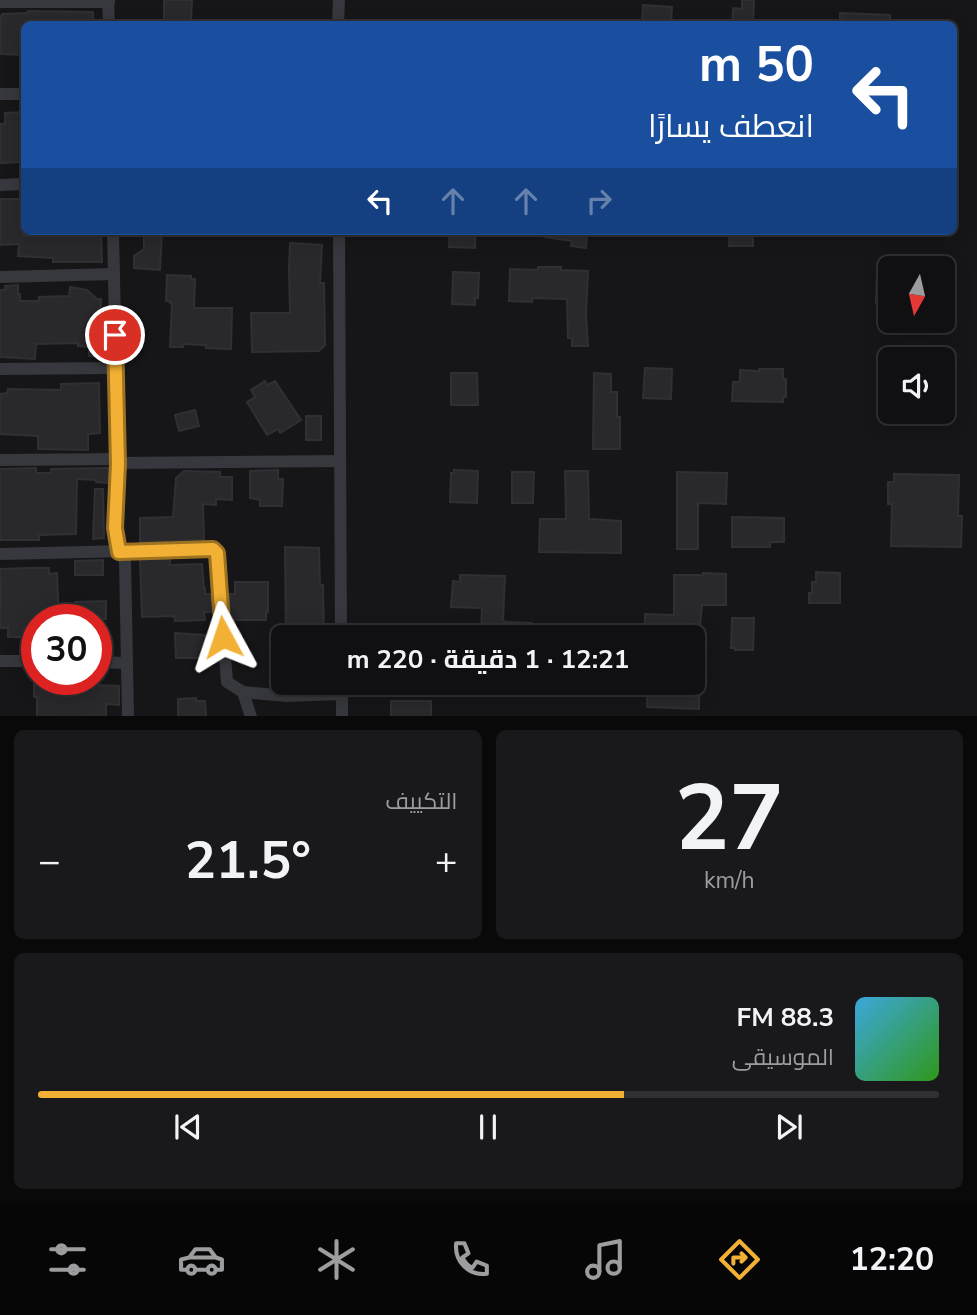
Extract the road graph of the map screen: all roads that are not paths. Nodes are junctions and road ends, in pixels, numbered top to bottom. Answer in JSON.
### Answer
{"nodes":[{"id":1,"x":339,"y":0,"type":"edge"},
{"id":2,"x":108,"y":1,"type":"edge"},
{"id":3,"x":0,"y":2,"type":"edge"},
{"id":4,"x":109,"y":21,"type":"edge"},
{"id":5,"x":338,"y":21,"type":"edge"},
{"id":6,"x":0,"y":94,"type":"edge"},
{"id":7,"x":21,"y":94,"type":"edge"},
{"id":8,"x":21,"y":184,"type":"edge"},
{"id":9,"x":0,"y":185,"type":"edge"},
{"id":10,"x":113,"y":235,"type":"edge"},
{"id":11,"x":339,"y":235,"type":"edge"},
{"id":12,"x":114,"y":274,"type":"junction"},
{"id":13,"x":0,"y":276,"type":"edge"},
{"id":14,"x":116,"y":368,"type":"junction"},
{"id":15,"x":0,"y":369,"type":"edge"},
{"id":16,"x":0,"y":460,"type":"edge"},
{"id":17,"x":118,"y":461,"type":"junction"},
{"id":18,"x":340,"y":461,"type":"junction"},
{"id":19,"x":119,"y":552,"type":"junction"},
{"id":20,"x":0,"y":554,"type":"edge"},
{"id":21,"x":341,"y":625,"type":"edge"},
{"id":22,"x":0,"y":661,"type":"edge"},
{"id":23,"x":21,"y":661,"type":"edge"},
{"id":24,"x":112,"y":663,"type":"edge"},
{"id":25,"x":127,"y":663,"type":"junction"},
{"id":26,"x":243,"y":692,"type":"junction"},
{"id":27,"x":271,"y":695,"type":"edge"},
{"id":28,"x":275,"y":695,"type":"edge"},
{"id":29,"x":293,"y":695,"type":"edge"},
{"id":30,"x":342,"y":695,"type":"edge"},
{"id":31,"x":128,"y":716,"type":"edge"},
{"id":32,"x":251,"y":716,"type":"edge"},
{"id":33,"x":342,"y":716,"type":"edge"}],
"edges":[{"from":1,"to":5,"type":"street"},
{"from":2,"to":3,"type":"street"},
{"from":2,"to":4,"type":"street"},
{"from":6,"to":7,"type":"street"},
{"from":8,"to":9,"type":"street"},
{"from":10,"to":12,"type":"street"},
{"from":11,"to":18,"type":"street"},
{"from":12,"to":13,"type":"street"},
{"from":12,"to":14,"type":"street"},
{"from":14,"to":15,"type":"street"},
{"from":14,"to":17,"type":"street"},
{"from":16,"to":17,"type":"street"},
{"from":17,"to":18,"type":"street"},
{"from":17,"to":19,"type":"street"},
{"from":18,"to":21,"type":"street"},
{"from":19,"to":20,"type":"street"},
{"from":19,"to":25,"type":"street"},
{"from":19,"to":26,"type":"street"},
{"from":22,"to":23,"type":"street"},
{"from":24,"to":25,"type":"street"},
{"from":25,"to":31,"type":"street"},
{"from":26,"to":27,"type":"street"},
{"from":26,"to":32,"type":"street"},
{"from":28,"to":29,"type":"street"},
{"from":30,"to":33,"type":"street"}]}
